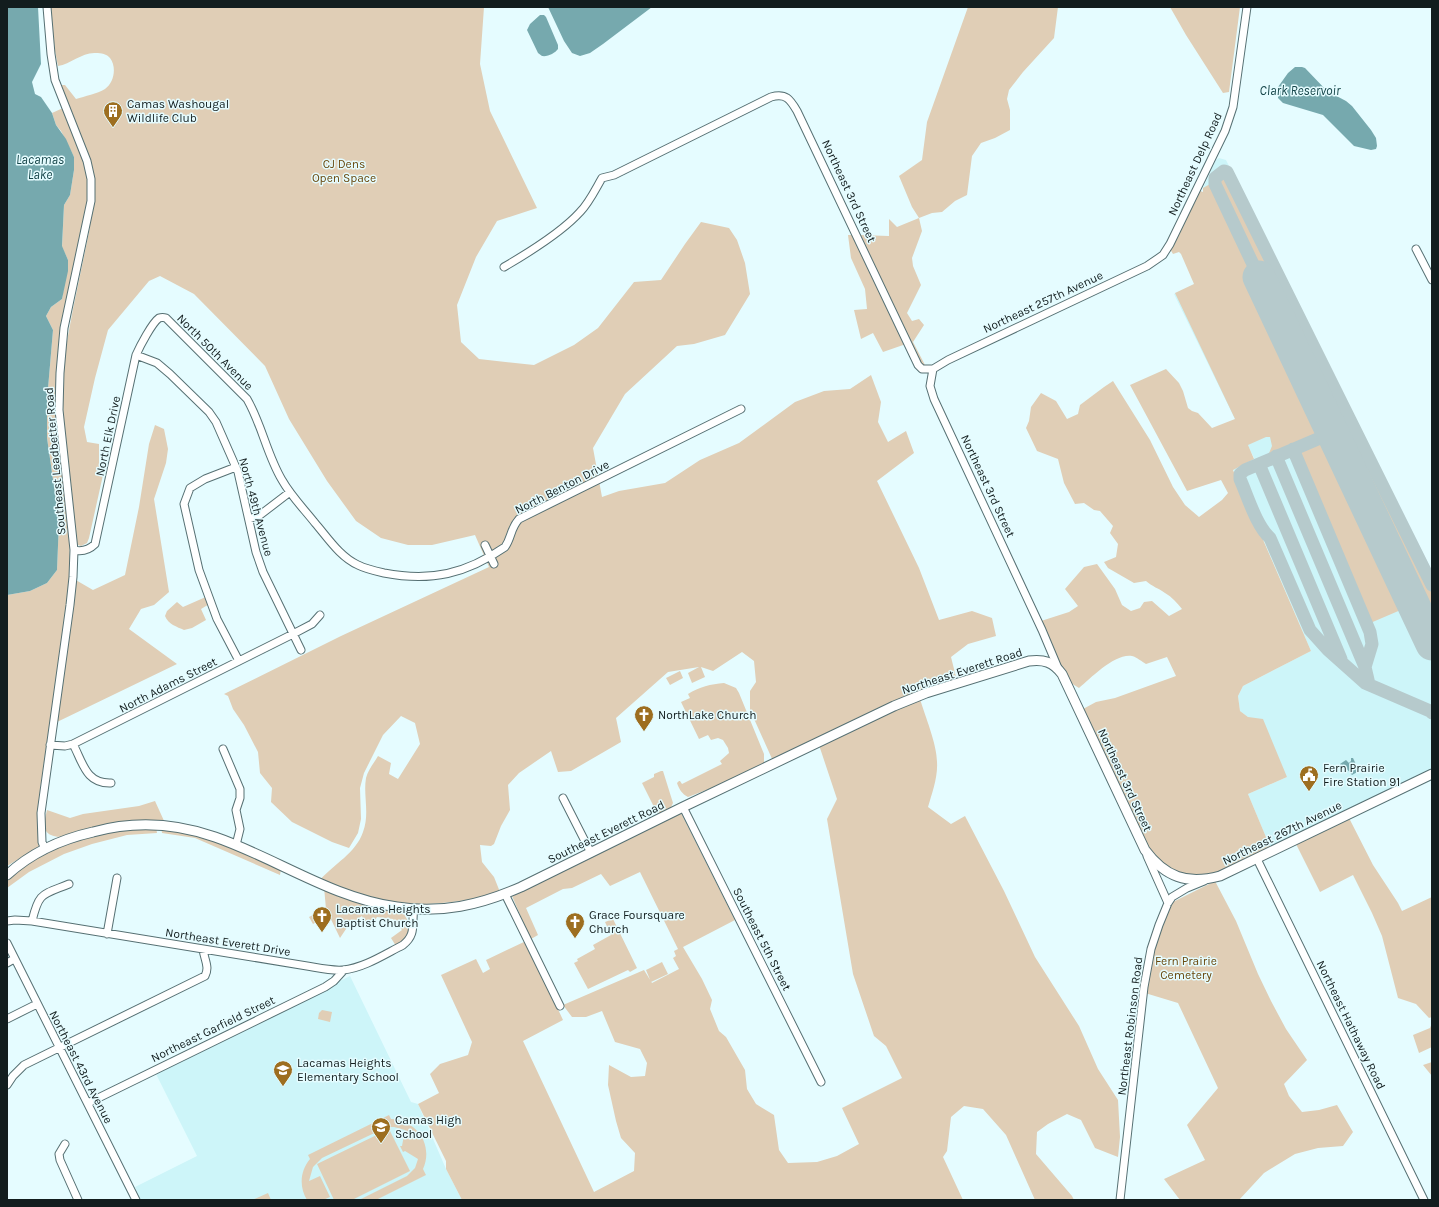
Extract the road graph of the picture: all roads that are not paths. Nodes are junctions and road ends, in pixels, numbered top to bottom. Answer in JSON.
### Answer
{"nodes":[{"id":1,"x":47,"y":7,"type":"edge"},
{"id":2,"x":1247,"y":7,"type":"edge"},
{"id":3,"x":1416,"y":249,"type":"dead end"},
{"id":4,"x":1163,"y":255,"type":"joint"},
{"id":5,"x":504,"y":267,"type":"dead end"},
{"id":6,"x":1432,"y":280,"type":"edge"},
{"id":7,"x":162,"y":317,"type":"joint"},
{"id":8,"x":136,"y":355,"type":"junction"},
{"id":9,"x":933,"y":369,"type":"junction"},
{"id":10,"x":742,"y":409,"type":"dead end"},
{"id":11,"x":236,"y":467,"type":"junction"},
{"id":12,"x":290,"y":492,"type":"junction"},
{"id":13,"x":249,"y":519,"type":"junction"},
{"id":14,"x":485,"y":545,"type":"dead end"},
{"id":15,"x":74,"y":550,"type":"junction"},
{"id":16,"x":490,"y":556,"type":"junction"},
{"id":17,"x":494,"y":564,"type":"dead end"},
{"id":18,"x":320,"y":616,"type":"dead end"},
{"id":19,"x":293,"y":634,"type":"junction"},
{"id":20,"x":301,"y":650,"type":"dead end"},
{"id":21,"x":239,"y":661,"type":"junction"},
{"id":22,"x":1058,"y":669,"type":"junction"},
{"id":23,"x":894,"y":706,"type":"joint"},
{"id":24,"x":73,"y":744,"type":"junction"},
{"id":25,"x":50,"y":745,"type":"junction"},
{"id":26,"x":224,"y":749,"type":"dead end"},
{"id":27,"x":1432,"y":774,"type":"edge"},
{"id":28,"x":111,"y":783,"type":"dead end"},
{"id":29,"x":563,"y":798,"type":"dead end"},
{"id":30,"x":683,"y":807,"type":"junction"},
{"id":31,"x":236,"y":845,"type":"junction"},
{"id":32,"x":46,"y":849,"type":"junction"},
{"id":33,"x":1145,"y":850,"type":"junction"},
{"id":34,"x":591,"y":853,"type":"junction"},
{"id":35,"x":1257,"y":859,"type":"junction"},
{"id":36,"x":7,"y":874,"type":"edge"},
{"id":37,"x":117,"y":878,"type":"dead end"},
{"id":38,"x":1206,"y":880,"type":"junction"},
{"id":39,"x":69,"y":884,"type":"dead end"},
{"id":40,"x":505,"y":894,"type":"junction"},
{"id":41,"x":1168,"y":903,"type":"junction"},
{"id":42,"x":414,"y":909,"type":"junction"},
{"id":43,"x":7,"y":921,"type":"edge"},
{"id":44,"x":32,"y":921,"type":"junction"},
{"id":45,"x":107,"y":934,"type":"junction"},
{"id":46,"x":7,"y":943,"type":"edge"},
{"id":47,"x":203,"y":949,"type":"junction"},
{"id":48,"x":14,"y":959,"type":"junction"},
{"id":49,"x":7,"y":962,"type":"edge"},
{"id":50,"x":344,"y":970,"type":"junction"},
{"id":51,"x":37,"y":1004,"type":"junction"},
{"id":52,"x":560,"y":1006,"type":"dead end"},
{"id":53,"x":7,"y":1019,"type":"edge"},
{"id":54,"x":60,"y":1048,"type":"junction"},
{"id":55,"x":821,"y":1082,"type":"dead end"},
{"id":56,"x":7,"y":1085,"type":"edge"},
{"id":57,"x":88,"y":1103,"type":"junction"},
{"id":58,"x":65,"y":1144,"type":"dead end"},
{"id":59,"x":78,"y":1200,"type":"edge"},
{"id":60,"x":136,"y":1200,"type":"edge"},
{"id":61,"x":1119,"y":1200,"type":"edge"},
{"id":62,"x":1424,"y":1200,"type":"edge"}],
"edges":[{"from":1,"to":15,"type":"street","name":"Southeast Leadbetter Road"},
{"from":2,"to":4,"type":"street","name":"Northeast Delp Road"},
{"from":3,"to":6,"type":"street"},
{"from":4,"to":9,"type":"street","name":"Northeast 257th Avenue"},
{"from":5,"to":9,"type":"street","name":"Northeast 3rd Street"},
{"from":7,"to":8,"type":"street","name":"North Elk Drive"},
{"from":7,"to":12,"type":"street","name":"North 50th Avenue"},
{"from":8,"to":11,"type":"street","name":"North 49th Avenue"},
{"from":8,"to":15,"type":"street","name":"North Elk Drive"},
{"from":9,"to":22,"type":"street","name":"Northeast 3rd Street"},
{"from":10,"to":16,"type":"street","name":"North Benton Drive"},
{"from":11,"to":13,"type":"street","name":"North 49th Avenue"},
{"from":11,"to":21,"type":"street"},
{"from":12,"to":13,"type":"street"},
{"from":12,"to":16,"type":"street","name":"North Benton Drive"},
{"from":13,"to":19,"type":"street","name":"North 49th Avenue"},
{"from":14,"to":16,"type":"street"},
{"from":15,"to":25,"type":"street","name":"Southeast Leadbetter Road"},
{"from":16,"to":17,"type":"street"},
{"from":18,"to":19,"type":"street","name":"North Adams Street"},
{"from":19,"to":20,"type":"street","name":"North 49th Avenue"},
{"from":19,"to":21,"type":"street","name":"North Adams Street"},
{"from":21,"to":24,"type":"street","name":"North Adams Street"},
{"from":22,"to":23,"type":"main road","name":"Northeast Everett Road"},
{"from":22,"to":33,"type":"main road","name":"Northeast 3rd Street"},
{"from":23,"to":30,"type":"main road","name":"Southeast Everett Road"},
{"from":24,"to":25,"type":"street","name":"North Adams Street"},
{"from":24,"to":28,"type":"street"},
{"from":25,"to":32,"type":"street","name":"Southeast Leadbetter Road"},
{"from":26,"to":31,"type":"street"},
{"from":27,"to":35,"type":"main road","name":"Northeast 267th Avenue"},
{"from":29,"to":34,"type":"street"},
{"from":30,"to":34,"type":"main road","name":"Southeast Everett Road"},
{"from":30,"to":55,"type":"street","name":"Southeast 5th Street"},
{"from":31,"to":32,"type":"main road","name":"Southeast Everett Road"},
{"from":31,"to":42,"type":"main road","name":"Southeast Everett Road"},
{"from":32,"to":36,"type":"main road","name":"Southeast Everett Road"},
{"from":33,"to":38,"type":"main road","name":"Northeast 267th Avenue"},
{"from":33,"to":41,"type":"street","name":"Northeast 3rd Street"},
{"from":34,"to":40,"type":"main road","name":"Southeast Everett Road"},
{"from":35,"to":38,"type":"main road","name":"Northeast 267th Avenue"},
{"from":35,"to":62,"type":"street","name":"Northeast Hathaway Road"},
{"from":37,"to":45,"type":"street"},
{"from":38,"to":41,"type":"street","name":"Northeast Robinson Road"},
{"from":39,"to":44,"type":"street"},
{"from":40,"to":42,"type":"main road","name":"Southeast Everett Road"},
{"from":40,"to":52,"type":"street"},
{"from":41,"to":61,"type":"street","name":"Northeast Robinson Road"},
{"from":42,"to":50,"type":"street","name":"Northeast Everett Drive"},
{"from":43,"to":44,"type":"street","name":"Northeast Everett Drive"},
{"from":44,"to":45,"type":"street","name":"Northeast Everett Drive"},
{"from":45,"to":47,"type":"street","name":"Northeast Everett Drive"},
{"from":46,"to":48,"type":"street","name":"Northeast 43rd Avenue"},
{"from":47,"to":50,"type":"street","name":"Northeast Everett Drive"},
{"from":47,"to":54,"type":"street"},
{"from":48,"to":49,"type":"street"},
{"from":48,"to":51,"type":"street","name":"Northeast 43rd Avenue"},
{"from":50,"to":57,"type":"street","name":"Northeast Garfield Street"},
{"from":51,"to":53,"type":"street"},
{"from":51,"to":54,"type":"street","name":"Northeast 43rd Avenue"},
{"from":54,"to":56,"type":"street"},
{"from":54,"to":57,"type":"street","name":"Northeast 43rd Avenue"},
{"from":57,"to":60,"type":"street","name":"Northeast 43rd Avenue"},
{"from":58,"to":59,"type":"street"}]}
